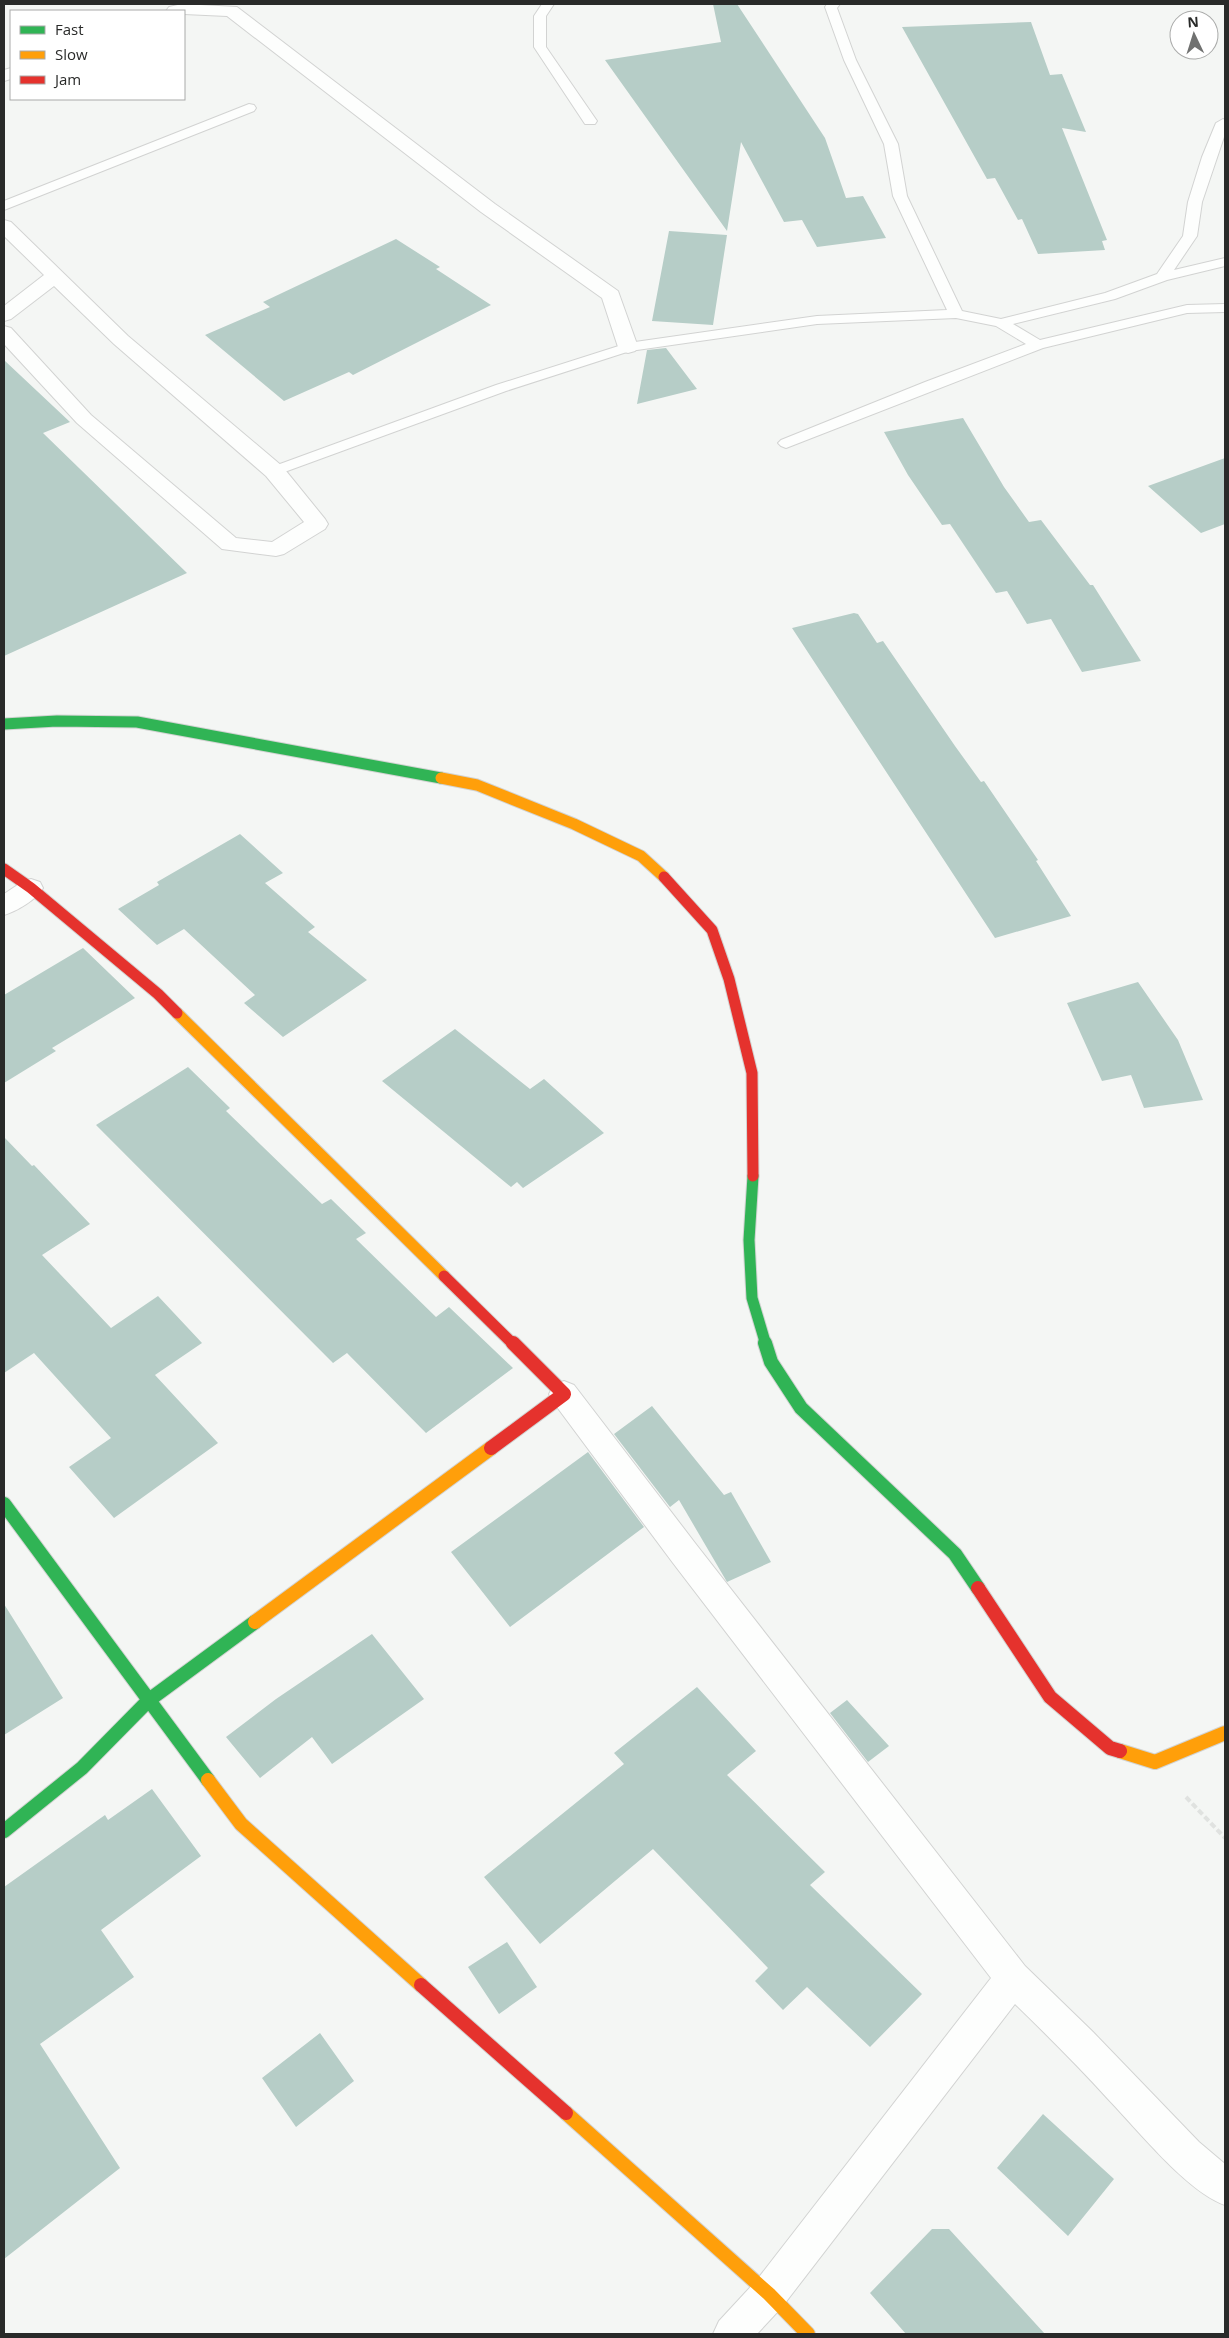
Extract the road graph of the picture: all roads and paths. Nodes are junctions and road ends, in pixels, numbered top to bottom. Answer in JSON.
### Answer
{"nodes":[{"id":1,"x":548,"y":4,"type":"edge"},
{"id":2,"x":834,"y":4,"type":"edge"},
{"id":3,"x":183,"y":8,"type":"edge"},
{"id":4,"x":249,"y":108,"type":"dead end"},
{"id":5,"x":590,"y":121,"type":"dead end"},
{"id":6,"x":1224,"y":123,"type":"dead end"},
{"id":7,"x":4,"y":206,"type":"edge"},
{"id":8,"x":4,"y":226,"type":"edge"},
{"id":9,"x":1225,"y":262,"type":"edge"},
{"id":10,"x":55,"y":276,"type":"junction"},
{"id":11,"x":1162,"y":277,"type":"junction"},
{"id":12,"x":1225,"y":298,"type":"edge"},
{"id":13,"x":1225,"y":308,"type":"edge"},
{"id":14,"x":1186,"y":309,"type":"junction"},
{"id":15,"x":956,"y":314,"type":"junction"},
{"id":16,"x":4,"y":315,"type":"edge"},
{"id":17,"x":1001,"y":323,"type":"junction"},
{"id":18,"x":4,"y":332,"type":"edge"},
{"id":19,"x":1038,"y":345,"type":"junction"},
{"id":20,"x":628,"y":347,"type":"junction"},
{"id":21,"x":786,"y":443,"type":"dead end"},
{"id":22,"x":274,"y":471,"type":"junction"},
{"id":23,"x":4,"y":724,"type":"edge"},
{"id":24,"x":4,"y":869,"type":"edge"},
{"id":25,"x":31,"y":888,"type":"junction"},
{"id":26,"x":4,"y":906,"type":"edge"},
{"id":27,"x":564,"y":1394,"type":"junction"},
{"id":28,"x":4,"y":1504,"type":"edge"},
{"id":29,"x":149,"y":1700,"type":"junction"},
{"id":30,"x":1225,"y":1733,"type":"edge"},
{"id":31,"x":1155,"y":1762,"type":"junction"},
{"id":32,"x":4,"y":1831,"type":"edge"},
{"id":33,"x":1225,"y":1838,"type":"edge"},
{"id":34,"x":1013,"y":1978,"type":"junction"},
{"id":35,"x":1225,"y":2187,"type":"edge"},
{"id":36,"x":768,"y":2294,"type":"junction"},
{"id":37,"x":732,"y":2334,"type":"edge"},
{"id":38,"x":808,"y":2334,"type":"edge"}],
"edges":[{"from":1,"to":5,"type":"lane"},
{"from":2,"to":15,"type":"lane"},
{"from":3,"to":20,"type":"street"},
{"from":4,"to":7,"type":"lane"},
{"from":6,"to":11,"type":"lane"},
{"from":8,"to":10,"type":"street"},
{"from":9,"to":11,"type":"lane"},
{"from":10,"to":16,"type":"street"},
{"from":10,"to":22,"type":"street"},
{"from":11,"to":17,"type":"lane"},
{"from":12,"to":14,"type":"lane"},
{"from":13,"to":14,"type":"lane"},
{"from":14,"to":19,"type":"lane"},
{"from":15,"to":17,"type":"lane"},
{"from":15,"to":20,"type":"lane"},
{"from":17,"to":19,"type":"lane"},
{"from":18,"to":22,"type":"street"},
{"from":19,"to":21,"type":"lane"},
{"from":20,"to":22,"type":"lane"},
{"from":23,"to":31,"type":"street"},
{"from":24,"to":25,"type":"street"},
{"from":25,"to":26,"type":"street"},
{"from":25,"to":27,"type":"street"},
{"from":27,"to":29,"type":"street"},
{"from":27,"to":34,"type":"street"},
{"from":28,"to":29,"type":"street"},
{"from":29,"to":32,"type":"street"},
{"from":29,"to":36,"type":"street"},
{"from":30,"to":31,"type":"street"},
{"from":31,"to":33,"type":"path"},
{"from":34,"to":35,"type":"street"},
{"from":34,"to":36,"type":"street"},
{"from":36,"to":37,"type":"street"},
{"from":36,"to":38,"type":"street"}]}
